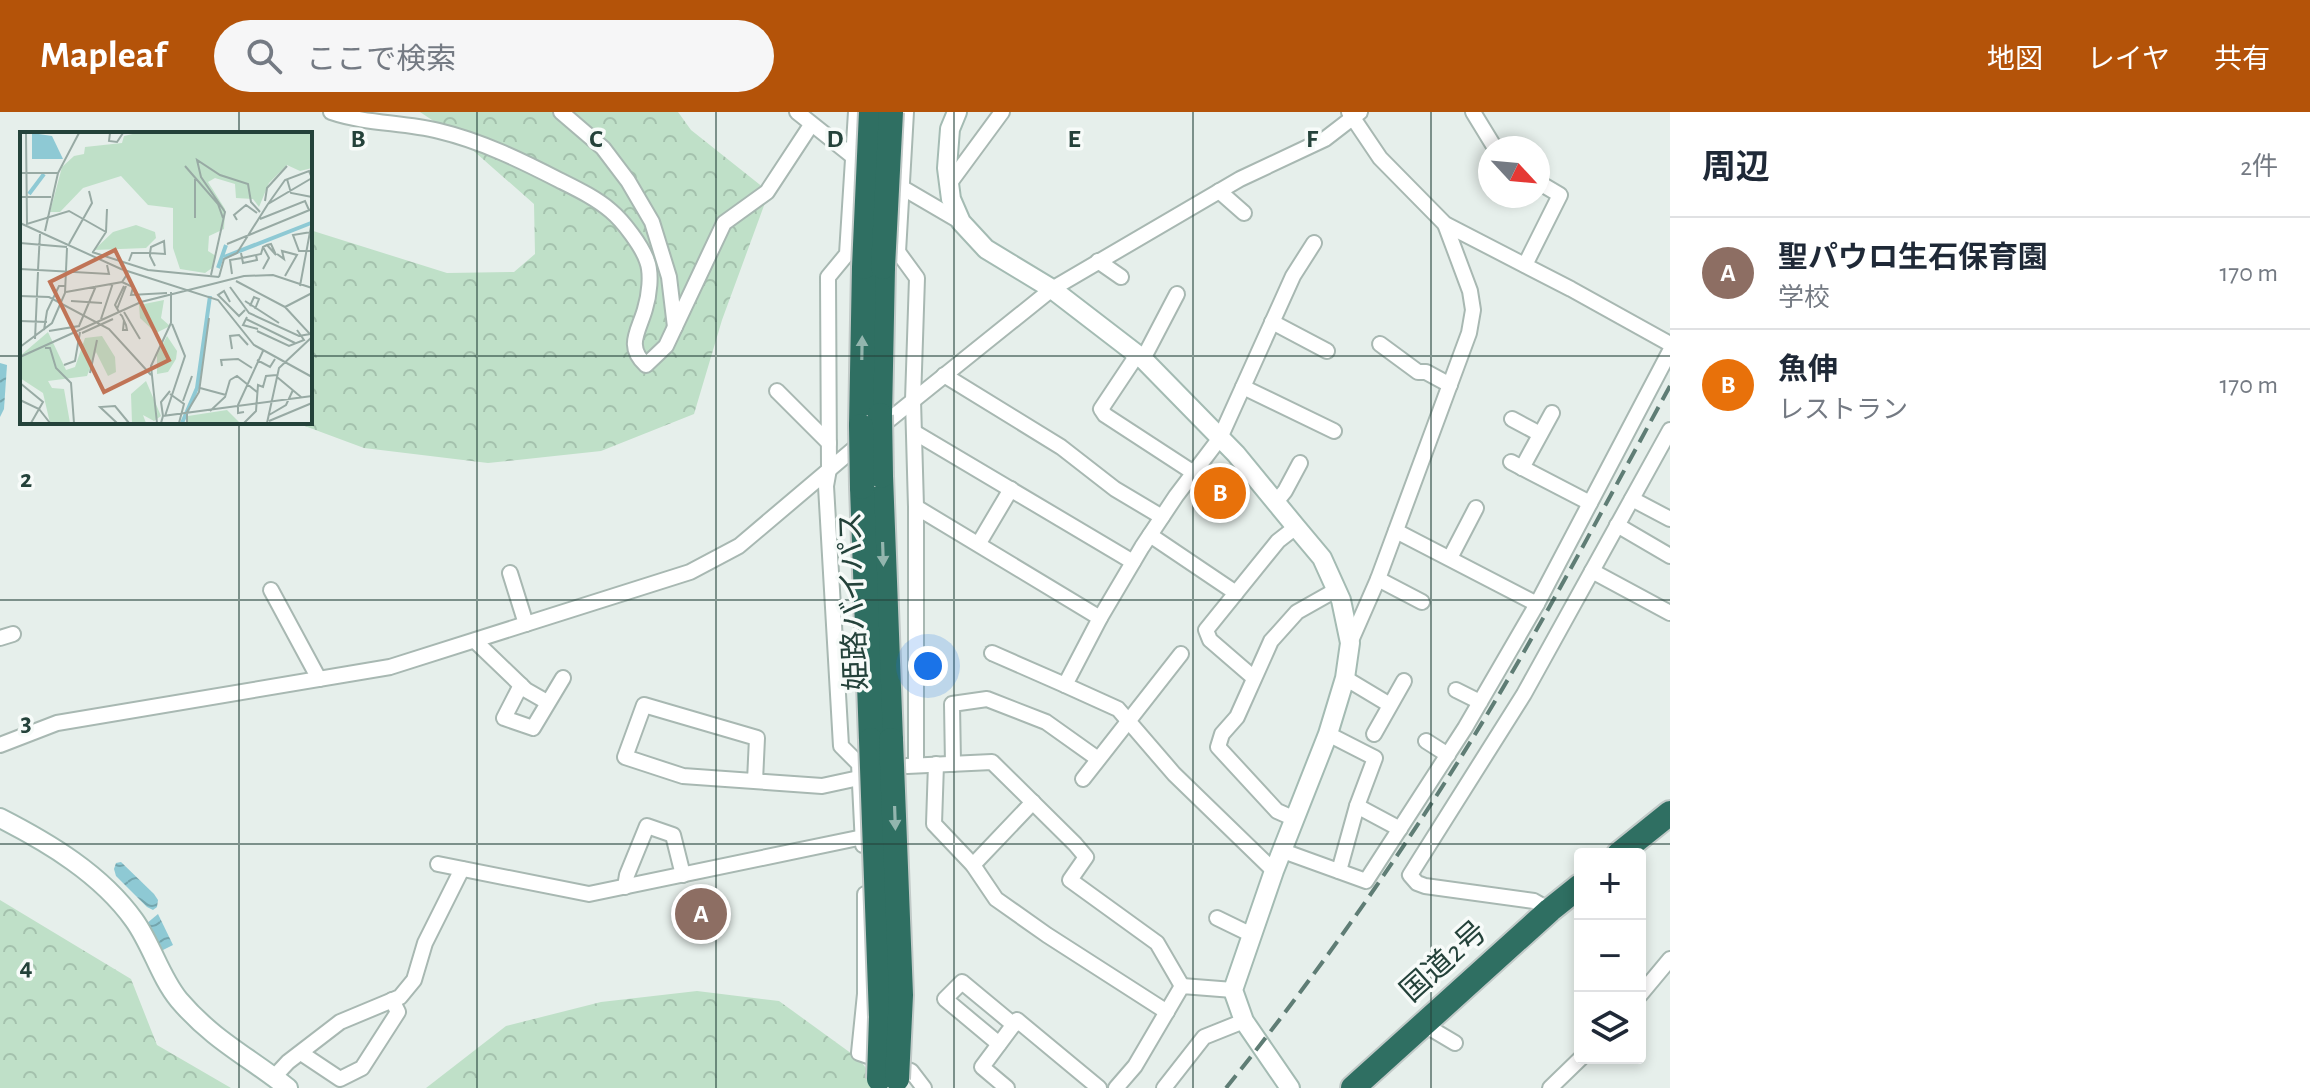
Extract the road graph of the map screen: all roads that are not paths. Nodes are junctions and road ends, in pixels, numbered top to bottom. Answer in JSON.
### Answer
{"nodes":[{"id":1,"x":331,"y":112,"type":"edge"},
{"id":2,"x":561,"y":112,"type":"edge"},
{"id":3,"x":797,"y":112,"type":"edge"},
{"id":4,"x":856,"y":112,"type":"edge"},
{"id":5,"x":871,"y":112,"type":"edge"},
{"id":6,"x":891,"y":112,"type":"edge"},
{"id":7,"x":906,"y":112,"type":"edge"},
{"id":8,"x":957,"y":112,"type":"edge"},
{"id":9,"x":1002,"y":112,"type":"edge"},
{"id":10,"x":1473,"y":112,"type":"edge"},
{"id":11,"x":1354,"y":114,"type":"edge"},
{"id":12,"x":811,"y":125,"type":"junction"},
{"id":13,"x":1488,"y":136,"type":"edge"},
{"id":14,"x":852,"y":157,"type":"junction"},
{"id":15,"x":949,"y":184,"type":"junction"},
{"id":16,"x":902,"y":188,"type":"junction"},
{"id":17,"x":1550,"y":189,"type":"edge"},
{"id":18,"x":1219,"y":191,"type":"junction"},
{"id":19,"x":1244,"y":213,"type":"dead end"},
{"id":20,"x":961,"y":222,"type":"junction"},
{"id":21,"x":1445,"y":224,"type":"junction"},
{"id":22,"x":1314,"y":243,"type":"dead end"},
{"id":23,"x":873,"y":260,"type":"junction"},
{"id":24,"x":1098,"y":261,"type":"junction"},
{"id":25,"x":1525,"y":265,"type":"junction"},
{"id":26,"x":1121,"y":277,"type":"dead end"},
{"id":27,"x":1052,"y":289,"type":"junction"},
{"id":28,"x":1177,"y":294,"type":"dead end"},
{"id":29,"x":1272,"y":322,"type":"junction"},
{"id":30,"x":675,"y":327,"type":"junction"},
{"id":31,"x":1380,"y":344,"type":"dead end"},
{"id":32,"x":1670,"y":344,"type":"edge"},
{"id":33,"x":1327,"y":351,"type":"dead end"},
{"id":34,"x":1670,"y":351,"type":"edge"},
{"id":35,"x":1140,"y":357,"type":"junction"},
{"id":36,"x":944,"y":375,"type":"junction"},
{"id":37,"x":1450,"y":385,"type":"junction"},
{"id":38,"x":1243,"y":387,"type":"junction"},
{"id":39,"x":777,"y":391,"type":"dead end"},
{"id":40,"x":913,"y":400,"type":"junction"},
{"id":41,"x":1552,"y":413,"type":"dead end"},
{"id":42,"x":1512,"y":419,"type":"dead end"},
{"id":43,"x":1670,"y":430,"type":"edge"},
{"id":44,"x":1334,"y":431,"type":"dead end"},
{"id":45,"x":914,"y":432,"type":"junction"},
{"id":46,"x":1540,"y":434,"type":"junction"},
{"id":47,"x":1220,"y":438,"type":"junction"},
{"id":48,"x":829,"y":443,"type":"junction"},
{"id":49,"x":1300,"y":463,"type":"dead end"},
{"id":50,"x":829,"y":469,"type":"junction"},
{"id":51,"x":1194,"y":473,"type":"junction"},
{"id":52,"x":1011,"y":489,"type":"junction"},
{"id":53,"x":1632,"y":499,"type":"junction"},
{"id":54,"x":1276,"y":502,"type":"junction"},
{"id":55,"x":1590,"y":503,"type":"junction"},
{"id":56,"x":916,"y":507,"type":"junction"},
{"id":57,"x":1476,"y":508,"type":"dead end"},
{"id":58,"x":1162,"y":517,"type":"junction"},
{"id":59,"x":1670,"y":519,"type":"edge"},
{"id":60,"x":1617,"y":525,"type":"junction"},
{"id":61,"x":1296,"y":527,"type":"junction"},
{"id":62,"x":1396,"y":531,"type":"junction"},
{"id":63,"x":1150,"y":535,"type":"junction"},
{"id":64,"x":979,"y":543,"type":"junction"},
{"id":65,"x":1670,"y":556,"type":"edge"},
{"id":66,"x":1450,"y":558,"type":"junction"},
{"id":67,"x":1133,"y":562,"type":"junction"},
{"id":68,"x":1592,"y":571,"type":"junction"},
{"id":69,"x":510,"y":573,"type":"dead end"},
{"id":70,"x":1378,"y":579,"type":"junction"},
{"id":71,"x":271,"y":590,"type":"dead end"},
{"id":72,"x":1336,"y":590,"type":"junction"},
{"id":73,"x":1236,"y":593,"type":"junction"},
{"id":74,"x":1422,"y":602,"type":"dead end"},
{"id":75,"x":1537,"y":604,"type":"junction"},
{"id":76,"x":1670,"y":613,"type":"edge"},
{"id":77,"x":1100,"y":618,"type":"junction"},
{"id":78,"x":526,"y":624,"type":"junction"},
{"id":79,"x":475,"y":641,"type":"junction"},
{"id":80,"x":1350,"y":643,"type":"junction"},
{"id":81,"x":992,"y":653,"type":"dead end"},
{"id":82,"x":1181,"y":654,"type":"dead end"},
{"id":83,"x":563,"y":678,"type":"dead end"},
{"id":84,"x":1254,"y":678,"type":"junction"},
{"id":85,"x":1345,"y":678,"type":"junction"},
{"id":86,"x":319,"y":679,"type":"junction"},
{"id":87,"x":1404,"y":681,"type":"dead end"},
{"id":88,"x":521,"y":685,"type":"junction"},
{"id":89,"x":1065,"y":685,"type":"junction"},
{"id":90,"x":1456,"y":690,"type":"dead end"},
{"id":91,"x":547,"y":702,"type":"junction"},
{"id":92,"x":1480,"y":702,"type":"junction"},
{"id":93,"x":1390,"y":705,"type":"junction"},
{"id":94,"x":1127,"y":720,"type":"junction"},
{"id":95,"x":1328,"y":734,"type":"junction"},
{"id":96,"x":1374,"y":734,"type":"dead end"},
{"id":97,"x":1426,"y":741,"type":"dead end"},
{"id":98,"x":0,"y":745,"type":"edge"},
{"id":99,"x":1448,"y":755,"type":"junction"},
{"id":100,"x":1098,"y":759,"type":"junction"},
{"id":101,"x":936,"y":764,"type":"junction"},
{"id":102,"x":953,"y":764,"type":"junction"},
{"id":103,"x":916,"y":765,"type":"junction"},
{"id":104,"x":859,"y":771,"type":"junction"},
{"id":105,"x":1083,"y":779,"type":"dead end"},
{"id":106,"x":755,"y":781,"type":"junction"},
{"id":107,"x":1033,"y":802,"type":"junction"},
{"id":108,"x":1357,"y":806,"type":"junction"},
{"id":109,"x":1670,"y":813,"type":"edge"},
{"id":110,"x":0,"y":818,"type":"edge"},
{"id":111,"x":1295,"y":819,"type":"junction"},
{"id":112,"x":1400,"y":829,"type":"junction"},
{"id":113,"x":863,"y":837,"type":"junction"},
{"id":114,"x":1626,"y":848,"type":"edge"},
{"id":115,"x":1283,"y":851,"type":"junction"},
{"id":116,"x":438,"y":864,"type":"dead end"},
{"id":117,"x":973,"y":865,"type":"junction"},
{"id":118,"x":462,"y":869,"type":"junction"},
{"id":119,"x":1274,"y":871,"type":"junction"},
{"id":120,"x":1339,"y":871,"type":"junction"},
{"id":121,"x":683,"y":875,"type":"junction"},
{"id":122,"x":625,"y":887,"type":"junction"},
{"id":123,"x":1574,"y":891,"type":"edge"},
{"id":124,"x":1550,"y":910,"type":"junction"},
{"id":125,"x":1217,"y":918,"type":"dead end"},
{"id":126,"x":1252,"y":935,"type":"junction"},
{"id":127,"x":1670,"y":959,"type":"edge"},
{"id":128,"x":1182,"y":986,"type":"junction"},
{"id":129,"x":1233,"y":990,"type":"junction"},
{"id":130,"x":1642,"y":992,"type":"edge"},
{"id":131,"x":392,"y":1000,"type":"junction"},
{"id":132,"x":1167,"y":1012,"type":"junction"},
{"id":133,"x":1244,"y":1021,"type":"junction"},
{"id":134,"x":1423,"y":1024,"type":"junction"},
{"id":135,"x":1014,"y":1025,"type":"junction"},
{"id":136,"x":1455,"y":1043,"type":"dead end"},
{"id":137,"x":999,"y":1044,"type":"junction"},
{"id":138,"x":301,"y":1053,"type":"junction"},
{"id":139,"x":1575,"y":1064,"type":"edge"},
{"id":140,"x":281,"y":1083,"type":"edge"},
{"id":141,"x":888,"y":1083,"type":"edge"},
{"id":142,"x":1367,"y":1083,"type":"edge"},
{"id":143,"x":924,"y":1088,"type":"edge"},
{"id":144,"x":1007,"y":1088,"type":"edge"},
{"id":145,"x":1099,"y":1088,"type":"edge"},
{"id":146,"x":1116,"y":1088,"type":"edge"},
{"id":147,"x":1164,"y":1088,"type":"edge"},
{"id":148,"x":1290,"y":1088,"type":"edge"},
{"id":149,"x":1550,"y":1088,"type":"edge"}],
"edges":[{"from":1,"to":30,"type":"street"},
{"from":2,"to":30,"type":"street"},
{"from":3,"to":12,"type":"street"},
{"from":4,"to":14,"type":"street"},
{"from":5,"to":23,"type":"highway","name":"姫路バイパス","bridge":true},
{"from":6,"to":23,"type":"highway","name":"姫路バイパス","bridge":true},
{"from":7,"to":16,"type":"street"},
{"from":8,"to":15,"type":"street"},
{"from":9,"to":15,"type":"street"},
{"from":10,"to":13,"type":"street"},
{"from":11,"to":18,"type":"street"},
{"from":11,"to":21,"type":"street"},
{"from":12,"to":14,"type":"street"},
{"from":12,"to":30,"type":"street"},
{"from":14,"to":16,"type":"street"},
{"from":14,"to":23,"type":"street"},
{"from":15,"to":20,"type":"street"},
{"from":16,"to":20,"type":"street"},
{"from":16,"to":23,"type":"street"},
{"from":17,"to":25,"type":"street"},
{"from":18,"to":19,"type":"street"},
{"from":18,"to":24,"type":"street"},
{"from":20,"to":27,"type":"street"},
{"from":21,"to":25,"type":"street"},
{"from":21,"to":37,"type":"street"},
{"from":22,"to":29,"type":"street"},
{"from":23,"to":40,"type":"street"},
{"from":23,"to":48,"type":"street"},
{"from":23,"to":141,"type":"highway","name":"姫路バイパス","bridge":true},
{"from":24,"to":26,"type":"street"},
{"from":24,"to":27,"type":"street"},
{"from":25,"to":32,"type":"street"},
{"from":27,"to":35,"type":"street"},
{"from":27,"to":36,"type":"street"},
{"from":28,"to":35,"type":"street"},
{"from":29,"to":33,"type":"street"},
{"from":29,"to":38,"type":"street"},
{"from":31,"to":37,"type":"street"},
{"from":34,"to":55,"type":"street"},
{"from":35,"to":47,"type":"street"},
{"from":35,"to":51,"type":"street"},
{"from":36,"to":40,"type":"street"},
{"from":36,"to":58,"type":"street"},
{"from":37,"to":62,"type":"street"},
{"from":38,"to":44,"type":"street"},
{"from":38,"to":47,"type":"street"},
{"from":39,"to":48,"type":"street"},
{"from":40,"to":45,"type":"street"},
{"from":40,"to":50,"type":"street"},
{"from":41,"to":46,"type":"street"},
{"from":42,"to":46,"type":"street"},
{"from":43,"to":53,"type":"street"},
{"from":45,"to":52,"type":"street"},
{"from":45,"to":56,"type":"street"},
{"from":46,"to":55,"type":"street"},
{"from":47,"to":51,"type":"street"},
{"from":47,"to":54,"type":"street"},
{"from":48,"to":50,"type":"street"},
{"from":49,"to":54,"type":"street"},
{"from":50,"to":78,"type":"street"},
{"from":50,"to":104,"type":"street"},
{"from":51,"to":58,"type":"street"},
{"from":52,"to":64,"type":"street"},
{"from":52,"to":67,"type":"street"},
{"from":53,"to":59,"type":"street"},
{"from":53,"to":60,"type":"street"},
{"from":54,"to":61,"type":"street"},
{"from":55,"to":75,"type":"street"},
{"from":56,"to":64,"type":"street"},
{"from":56,"to":103,"type":"street"},
{"from":57,"to":66,"type":"street"},
{"from":58,"to":63,"type":"street"},
{"from":60,"to":65,"type":"street"},
{"from":60,"to":68,"type":"street"},
{"from":61,"to":72,"type":"street"},
{"from":61,"to":73,"type":"street"},
{"from":62,"to":66,"type":"street"},
{"from":62,"to":70,"type":"street"},
{"from":63,"to":67,"type":"street"},
{"from":63,"to":73,"type":"street"},
{"from":64,"to":77,"type":"street"},
{"from":66,"to":75,"type":"street"},
{"from":67,"to":77,"type":"street"},
{"from":68,"to":76,"type":"street"},
{"from":68,"to":124,"type":"street"},
{"from":69,"to":78,"type":"street"},
{"from":70,"to":74,"type":"street"},
{"from":70,"to":80,"type":"street"},
{"from":71,"to":86,"type":"street"},
{"from":72,"to":80,"type":"street"},
{"from":72,"to":84,"type":"street"},
{"from":73,"to":84,"type":"street"},
{"from":75,"to":92,"type":"street"},
{"from":77,"to":89,"type":"street"},
{"from":78,"to":79,"type":"street"},
{"from":79,"to":86,"type":"street"},
{"from":79,"to":88,"type":"street"},
{"from":80,"to":85,"type":"street"},
{"from":81,"to":89,"type":"street"},
{"from":82,"to":94,"type":"street"},
{"from":83,"to":91,"type":"street"},
{"from":84,"to":111,"type":"street"},
{"from":85,"to":93,"type":"street"},
{"from":85,"to":95,"type":"street"},
{"from":86,"to":98,"type":"street"},
{"from":87,"to":93,"type":"street"},
{"from":88,"to":91,"type":"street"},
{"from":88,"to":91,"type":"street"},
{"from":89,"to":94,"type":"street"},
{"from":90,"to":92,"type":"street"},
{"from":92,"to":99,"type":"street"},
{"from":93,"to":96,"type":"street"},
{"from":94,"to":100,"type":"street"},
{"from":94,"to":119,"type":"street"},
{"from":95,"to":108,"type":"street"},
{"from":95,"to":111,"type":"street"},
{"from":97,"to":99,"type":"street"},
{"from":99,"to":112,"type":"street"},
{"from":100,"to":102,"type":"street"},
{"from":100,"to":105,"type":"street"},
{"from":101,"to":102,"type":"street"},
{"from":101,"to":103,"type":"street"},
{"from":101,"to":117,"type":"street"},
{"from":102,"to":107,"type":"street"},
{"from":103,"to":104,"type":"street"},
{"from":104,"to":106,"type":"street"},
{"from":104,"to":113,"type":"street"},
{"from":106,"to":106,"type":"street"},
{"from":107,"to":117,"type":"street"},
{"from":107,"to":128,"type":"street"},
{"from":108,"to":112,"type":"street"},
{"from":108,"to":120,"type":"street"},
{"from":109,"to":114,"type":"highway"},
{"from":110,"to":140,"type":"street"},
{"from":111,"to":115,"type":"street"},
{"from":112,"to":120,"type":"street"},
{"from":113,"to":121,"type":"street"},
{"from":113,"to":143,"type":"street"},
{"from":115,"to":119,"type":"street"},
{"from":115,"to":120,"type":"street"},
{"from":116,"to":118,"type":"street"},
{"from":117,"to":132,"type":"street"},
{"from":118,"to":122,"type":"street"},
{"from":118,"to":131,"type":"street"},
{"from":119,"to":126,"type":"street"},
{"from":121,"to":122,"type":"street"},
{"from":121,"to":122,"type":"street"},
{"from":123,"to":124,"type":"highway","name":"国道2号"},
{"from":124,"to":134,"type":"highway","name":"国道2号"},
{"from":125,"to":126,"type":"street"},
{"from":126,"to":129,"type":"street"},
{"from":127,"to":130,"type":"street"},
{"from":128,"to":129,"type":"street"},
{"from":128,"to":132,"type":"street"},
{"from":129,"to":133,"type":"street"},
{"from":131,"to":138,"type":"street"},
{"from":131,"to":138,"type":"street"},
{"from":132,"to":146,"type":"street"},
{"from":133,"to":147,"type":"street"},
{"from":133,"to":148,"type":"street"},
{"from":134,"to":136,"type":"street"},
{"from":134,"to":142,"type":"highway","name":"国道2号"},
{"from":135,"to":137,"type":"street"},
{"from":135,"to":137,"type":"street"},
{"from":135,"to":145,"type":"street"},
{"from":137,"to":144,"type":"street"},
{"from":138,"to":140,"type":"street"},
{"from":139,"to":149,"type":"street"}]}
